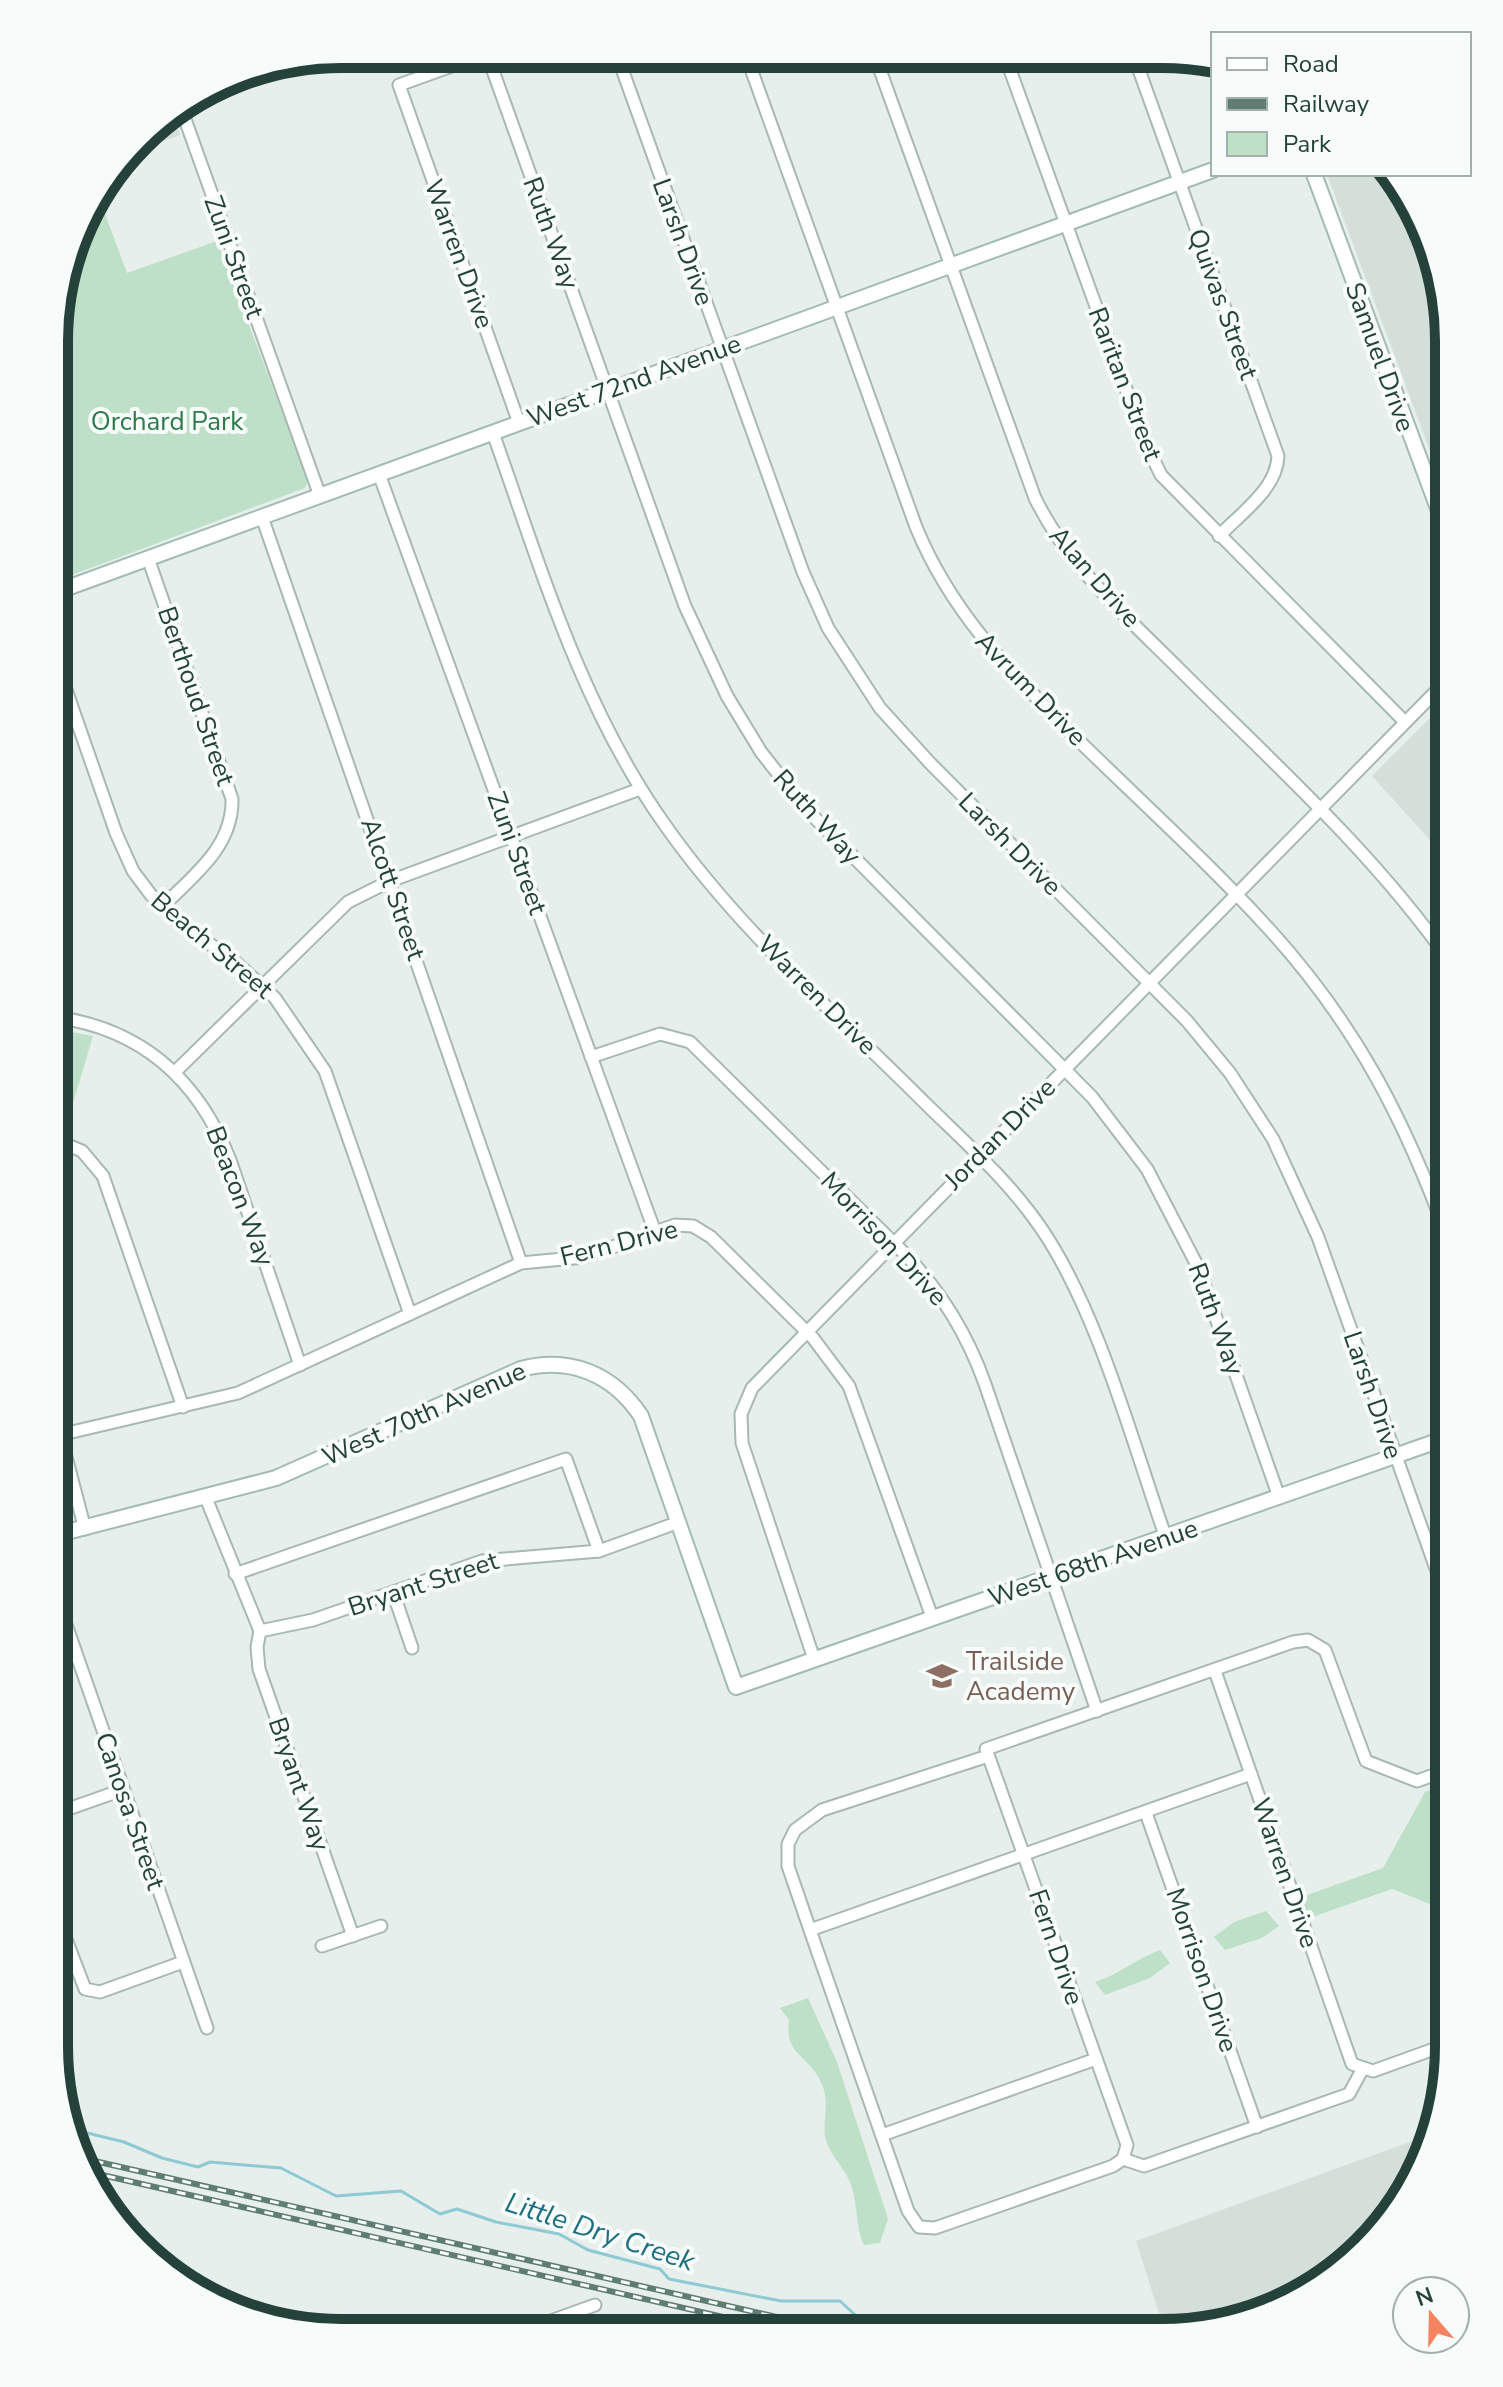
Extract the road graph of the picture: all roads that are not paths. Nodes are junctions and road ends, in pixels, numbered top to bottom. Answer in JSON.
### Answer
{"nodes":[{"id":1,"x":447,"y":68,"type":"edge"},
{"id":2,"x":491,"y":68,"type":"edge"},
{"id":3,"x":622,"y":68,"type":"edge"},
{"id":4,"x":751,"y":68,"type":"edge"},
{"id":5,"x":879,"y":68,"type":"edge"},
{"id":6,"x":1009,"y":68,"type":"edge"},
{"id":7,"x":1138,"y":68,"type":"edge"},
{"id":8,"x":185,"y":118,"type":"edge"},
{"id":9,"x":1211,"y":171,"type":"edge"},
{"id":10,"x":1315,"y":176,"type":"edge"},
{"id":11,"x":1179,"y":183,"type":"junction"},
{"id":12,"x":1065,"y":224,"type":"junction"},
{"id":13,"x":949,"y":266,"type":"junction"},
{"id":14,"x":837,"y":307,"type":"junction"},
{"id":15,"x":721,"y":350,"type":"junction"},
{"id":16,"x":607,"y":391,"type":"junction"},
{"id":17,"x":519,"y":423,"type":"junction"},
{"id":18,"x":493,"y":433,"type":"junction"},
{"id":19,"x":379,"y":474,"type":"junction"},
{"id":20,"x":320,"y":496,"type":"junction"},
{"id":21,"x":1435,"y":500,"type":"edge"},
{"id":22,"x":262,"y":517,"type":"junction"},
{"id":23,"x":1219,"y":536,"type":"junction"},
{"id":24,"x":148,"y":558,"type":"junction"},
{"id":25,"x":68,"y":588,"type":"edge"},
{"id":26,"x":1435,"y":692,"type":"edge"},
{"id":27,"x":68,"y":694,"type":"edge"},
{"id":28,"x":1405,"y":722,"type":"junction"},
{"id":29,"x":640,"y":789,"type":"junction"},
{"id":30,"x":1321,"y":809,"type":"junction"},
{"id":31,"x":511,"y":838,"type":"junction"},
{"id":32,"x":390,"y":881,"type":"junction"},
{"id":33,"x":1236,"y":895,"type":"junction"},
{"id":34,"x":162,"y":907,"type":"junction"},
{"id":35,"x":1435,"y":940,"type":"edge"},
{"id":36,"x":1150,"y":983,"type":"junction"},
{"id":37,"x":262,"y":984,"type":"junction"},
{"id":38,"x":68,"y":1020,"type":"edge"},
{"id":39,"x":591,"y":1057,"type":"junction"},
{"id":40,"x":1065,"y":1070,"type":"junction"},
{"id":41,"x":176,"y":1071,"type":"junction"},
{"id":42,"x":68,"y":1145,"type":"edge"},
{"id":43,"x":979,"y":1155,"type":"junction"},
{"id":44,"x":1434,"y":1204,"type":"edge"},
{"id":45,"x":655,"y":1232,"type":"junction"},
{"id":46,"x":893,"y":1243,"type":"junction"},
{"id":47,"x":521,"y":1263,"type":"junction"},
{"id":48,"x":410,"y":1314,"type":"junction"},
{"id":49,"x":806,"y":1331,"type":"junction"},
{"id":50,"x":300,"y":1365,"type":"junction"},
{"id":51,"x":183,"y":1407,"type":"junction"},
{"id":52,"x":68,"y":1434,"type":"edge"},
{"id":53,"x":1434,"y":1442,"type":"edge"},
{"id":54,"x":1394,"y":1457,"type":"junction"},
{"id":55,"x":68,"y":1470,"type":"edge"},
{"id":56,"x":1279,"y":1497,"type":"junction"},
{"id":57,"x":206,"y":1498,"type":"junction"},
{"id":58,"x":679,"y":1522,"type":"junction"},
{"id":59,"x":85,"y":1529,"type":"junction"},
{"id":60,"x":68,"y":1532,"type":"edge"},
{"id":61,"x":1166,"y":1538,"type":"junction"},
{"id":62,"x":599,"y":1551,"type":"junction"},
{"id":63,"x":1434,"y":1554,"type":"edge"},
{"id":64,"x":235,"y":1574,"type":"junction"},
{"id":65,"x":1049,"y":1579,"type":"junction"},
{"id":66,"x":393,"y":1592,"type":"junction"},
{"id":67,"x":932,"y":1617,"type":"junction"},
{"id":68,"x":260,"y":1631,"type":"junction"},
{"id":69,"x":68,"y":1645,"type":"edge"},
{"id":70,"x":412,"y":1648,"type":"dead end"},
{"id":71,"x":814,"y":1659,"type":"junction"},
{"id":72,"x":1215,"y":1671,"type":"junction"},
{"id":73,"x":736,"y":1687,"type":"joint"},
{"id":74,"x":1097,"y":1711,"type":"junction"},
{"id":75,"x":987,"y":1753,"type":"junction"},
{"id":76,"x":1251,"y":1774,"type":"junction"},
{"id":77,"x":1434,"y":1775,"type":"edge"},
{"id":78,"x":122,"y":1790,"type":"junction"},
{"id":79,"x":68,"y":1809,"type":"edge"},
{"id":80,"x":1146,"y":1813,"type":"junction"},
{"id":81,"x":1025,"y":1856,"type":"junction"},
{"id":82,"x":381,"y":1926,"type":"dead end"},
{"id":83,"x":810,"y":1930,"type":"junction"},
{"id":84,"x":353,"y":1936,"type":"junction"},
{"id":85,"x":322,"y":1946,"type":"dead end"},
{"id":86,"x":68,"y":1948,"type":"edge"},
{"id":87,"x":183,"y":1962,"type":"junction"},
{"id":88,"x":207,"y":2028,"type":"dead end"},
{"id":89,"x":1434,"y":2049,"type":"edge"},
{"id":90,"x":1096,"y":2059,"type":"junction"},
{"id":91,"x":1362,"y":2070,"type":"junction"},
{"id":92,"x":1257,"y":2127,"type":"junction"},
{"id":93,"x":882,"y":2135,"type":"junction"},
{"id":94,"x":1123,"y":2159,"type":"junction"},
{"id":95,"x":595,"y":2305,"type":"dead end"},
{"id":96,"x":556,"y":2319,"type":"edge"}],
"edges":[{"from":1,"to":17,"type":"street","name":"Warren Drive"},
{"from":2,"to":16,"type":"street","name":"Ruth Way"},
{"from":3,"to":15,"type":"street","name":"Larsh Drive"},
{"from":4,"to":14,"type":"street","name":"Avrum Drive"},
{"from":5,"to":13,"type":"street","name":"Alan Drive"},
{"from":6,"to":12,"type":"street","name":"Raritan Street"},
{"from":7,"to":11,"type":"street","name":"Quivas Street"},
{"from":8,"to":20,"type":"street","name":"Zuni Street"},
{"from":9,"to":11,"type":"street","name":"West 72nd Avenue"},
{"from":10,"to":21,"type":"street","name":"Samuel Drive"},
{"from":11,"to":12,"type":"street","name":"West 72nd Avenue"},
{"from":11,"to":23,"type":"street","name":"Quivas Street"},
{"from":12,"to":13,"type":"street","name":"West 72nd Avenue"},
{"from":12,"to":23,"type":"street","name":"Raritan Street"},
{"from":13,"to":14,"type":"street","name":"West 72nd Avenue"},
{"from":13,"to":30,"type":"street","name":"Alan Drive"},
{"from":14,"to":15,"type":"street","name":"West 72nd Avenue"},
{"from":14,"to":33,"type":"street","name":"Avrum Drive"},
{"from":15,"to":16,"type":"street","name":"West 72nd Avenue"},
{"from":15,"to":36,"type":"street","name":"Larsh Drive"},
{"from":16,"to":17,"type":"street","name":"West 72nd Avenue"},
{"from":16,"to":40,"type":"street","name":"Ruth Way"},
{"from":17,"to":18,"type":"street","name":"West 72nd Avenue"},
{"from":18,"to":19,"type":"street","name":"West 72nd Avenue"},
{"from":18,"to":29,"type":"street","name":"Warren Drive"},
{"from":19,"to":20,"type":"street","name":"West 72nd Avenue"},
{"from":19,"to":31,"type":"street","name":"Zuni Street"},
{"from":20,"to":22,"type":"street","name":"West 72nd Avenue"},
{"from":22,"to":24,"type":"street","name":"West 72nd Avenue"},
{"from":22,"to":32,"type":"street","name":"Alcott Street"},
{"from":23,"to":28,"type":"street","name":"Raritan Street"},
{"from":24,"to":25,"type":"street","name":"West 72nd Avenue"},
{"from":24,"to":34,"type":"street","name":"Berthoud Street"},
{"from":26,"to":28,"type":"street","name":"Jordan Drive"},
{"from":27,"to":34,"type":"street","name":"Beach Street"},
{"from":28,"to":30,"type":"street","name":"Jordan Drive"},
{"from":29,"to":31,"type":"street"},
{"from":29,"to":43,"type":"street","name":"Warren Drive"},
{"from":30,"to":33,"type":"street","name":"Jordan Drive"},
{"from":30,"to":35,"type":"street","name":"Alan Drive"},
{"from":31,"to":32,"type":"street"},
{"from":31,"to":39,"type":"street","name":"Zuni Street"},
{"from":32,"to":37,"type":"street"},
{"from":32,"to":47,"type":"street","name":"Alcott Street"},
{"from":33,"to":36,"type":"street","name":"Jordan Drive"},
{"from":33,"to":44,"type":"street","name":"Avrum Drive"},
{"from":34,"to":37,"type":"street","name":"Beach Street"},
{"from":36,"to":40,"type":"street","name":"Jordan Drive"},
{"from":36,"to":54,"type":"street","name":"Larsh Drive"},
{"from":37,"to":41,"type":"street"},
{"from":37,"to":48,"type":"street","name":"Beach Street"},
{"from":38,"to":41,"type":"street","name":"Beacon Way"},
{"from":39,"to":45,"type":"street","name":"Zuni Street"},
{"from":39,"to":46,"type":"street","name":"Morrison Drive"},
{"from":40,"to":43,"type":"street","name":"Jordan Drive"},
{"from":40,"to":56,"type":"street","name":"Ruth Way"},
{"from":41,"to":50,"type":"street","name":"Beacon Way"},
{"from":42,"to":51,"type":"street"},
{"from":43,"to":46,"type":"street","name":"Jordan Drive"},
{"from":43,"to":61,"type":"street","name":"Warren Drive"},
{"from":45,"to":47,"type":"street","name":"Fern Drive"},
{"from":45,"to":49,"type":"street","name":"Fern Drive"},
{"from":46,"to":49,"type":"street","name":"Jordan Drive"},
{"from":46,"to":65,"type":"street","name":"Morrison Drive"},
{"from":47,"to":48,"type":"street","name":"Fern Drive"},
{"from":48,"to":50,"type":"street","name":"Fern Drive"},
{"from":49,"to":67,"type":"street","name":"Fern Drive"},
{"from":49,"to":71,"type":"street","name":"Jordan Drive"},
{"from":50,"to":51,"type":"street","name":"Fern Drive"},
{"from":51,"to":52,"type":"street","name":"Fern Drive"},
{"from":53,"to":54,"type":"street","name":"West 68th Avenue"},
{"from":54,"to":56,"type":"street","name":"West 68th Avenue"},
{"from":54,"to":63,"type":"street","name":"Larsh Drive"},
{"from":55,"to":59,"type":"street"},
{"from":56,"to":61,"type":"street","name":"West 68th Avenue"},
{"from":57,"to":58,"type":"street","name":"West 70th Avenue"},
{"from":57,"to":59,"type":"street","name":"West 70th Avenue"},
{"from":57,"to":64,"type":"street"},
{"from":58,"to":62,"type":"street","name":"Bryant Street"},
{"from":58,"to":73,"type":"street","name":"West 70th Avenue"},
{"from":59,"to":60,"type":"street","name":"West 70th Avenue"},
{"from":61,"to":65,"type":"street","name":"West 68th Avenue"},
{"from":62,"to":64,"type":"street"},
{"from":62,"to":66,"type":"street","name":"Bryant Street"},
{"from":64,"to":68,"type":"street"},
{"from":65,"to":67,"type":"street","name":"West 68th Avenue"},
{"from":65,"to":74,"type":"street","name":"Morrison Drive"},
{"from":66,"to":68,"type":"street","name":"Bryant Street"},
{"from":66,"to":70,"type":"street"},
{"from":67,"to":71,"type":"street","name":"West 68th Avenue"},
{"from":68,"to":84,"type":"street","name":"Bryant Way"},
{"from":69,"to":78,"type":"street","name":"Canosa Street"},
{"from":71,"to":73,"type":"street","name":"West 68th Avenue"},
{"from":72,"to":74,"type":"street"},
{"from":72,"to":76,"type":"street","name":"Warren Drive"},
{"from":72,"to":77,"type":"street"},
{"from":74,"to":75,"type":"street"},
{"from":75,"to":81,"type":"street","name":"Fern Drive"},
{"from":75,"to":83,"type":"street"},
{"from":76,"to":80,"type":"street"},
{"from":76,"to":91,"type":"street","name":"Warren Drive"},
{"from":78,"to":79,"type":"street"},
{"from":78,"to":87,"type":"street","name":"Canosa Street"},
{"from":80,"to":81,"type":"street"},
{"from":80,"to":92,"type":"street","name":"Morrison Drive"},
{"from":81,"to":83,"type":"street"},
{"from":81,"to":90,"type":"street","name":"Fern Drive"},
{"from":82,"to":84,"type":"street"},
{"from":83,"to":93,"type":"street"},
{"from":84,"to":85,"type":"street"},
{"from":86,"to":87,"type":"street"},
{"from":87,"to":88,"type":"street","name":"Canosa Street"},
{"from":89,"to":91,"type":"street"},
{"from":90,"to":93,"type":"street"},
{"from":90,"to":94,"type":"street","name":"Fern Drive"},
{"from":91,"to":92,"type":"street"},
{"from":92,"to":94,"type":"street"},
{"from":93,"to":94,"type":"street"},
{"from":95,"to":96,"type":"street"}]}
